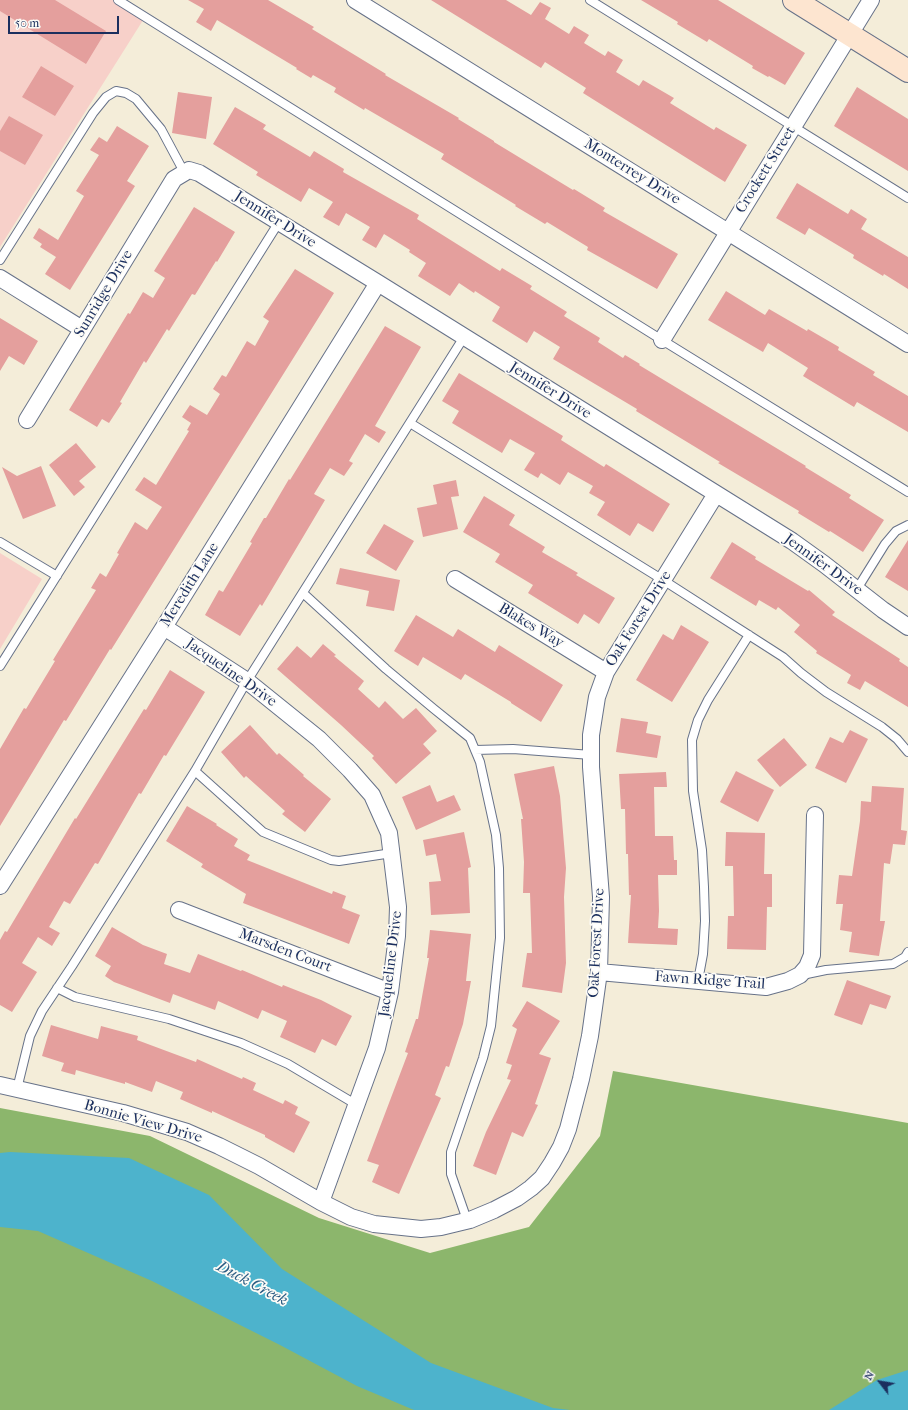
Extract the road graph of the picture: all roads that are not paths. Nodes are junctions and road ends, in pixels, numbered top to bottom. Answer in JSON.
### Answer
{"nodes":[{"id":1,"x":118,"y":0,"type":"edge"},
{"id":2,"x":355,"y":0,"type":"edge"},
{"id":3,"x":590,"y":0,"type":"edge"},
{"id":4,"x":794,"y":0,"type":"edge"},
{"id":5,"x":871,"y":0,"type":"edge"},
{"id":6,"x":850,"y":35,"type":"junction"},
{"id":7,"x":908,"y":71,"type":"edge"},
{"id":8,"x":793,"y":126,"type":"junction"},
{"id":9,"x":184,"y":172,"type":"junction"},
{"id":10,"x":908,"y":198,"type":"edge"},
{"id":11,"x":279,"y":222,"type":"junction"},
{"id":12,"x":728,"y":232,"type":"junction"},
{"id":13,"x":0,"y":260,"type":"edge"},
{"id":14,"x":0,"y":278,"type":"edge"},
{"id":15,"x":378,"y":283,"type":"junction"},
{"id":16,"x":82,"y":329,"type":"junction"},
{"id":17,"x":464,"y":337,"type":"junction"},
{"id":18,"x":662,"y":340,"type":"junction"},
{"id":19,"x":908,"y":344,"type":"edge"},
{"id":20,"x":27,"y":420,"type":"dead end"},
{"id":21,"x":410,"y":423,"type":"junction"},
{"id":22,"x":908,"y":492,"type":"edge"},
{"id":23,"x":716,"y":494,"type":"junction"},
{"id":24,"x":908,"y":525,"type":"edge"},
{"id":25,"x":0,"y":542,"type":"edge"},
{"id":26,"x":57,"y":576,"type":"junction"},
{"id":27,"x":455,"y":580,"type":"dead end"},
{"id":28,"x":663,"y":580,"type":"junction"},
{"id":29,"x":857,"y":589,"type":"junction"},
{"id":30,"x":303,"y":593,"type":"junction"},
{"id":31,"x":164,"y":627,"type":"junction"},
{"id":32,"x":908,"y":627,"type":"edge"},
{"id":33,"x":749,"y":635,"type":"junction"},
{"id":34,"x":0,"y":666,"type":"edge"},
{"id":35,"x":606,"y":672,"type":"junction"},
{"id":36,"x":248,"y":681,"type":"junction"},
{"id":37,"x":475,"y":750,"type":"junction"},
{"id":38,"x":908,"y":752,"type":"edge"},
{"id":39,"x":591,"y":755,"type":"junction"},
{"id":40,"x":195,"y":771,"type":"junction"},
{"id":41,"x":815,"y":815,"type":"dead end"},
{"id":42,"x":392,"y":852,"type":"junction"},
{"id":43,"x":0,"y":886,"type":"edge"},
{"id":44,"x":179,"y":910,"type":"dead end"},
{"id":45,"x":908,"y":952,"type":"edge"},
{"id":46,"x":599,"y":972,"type":"junction"},
{"id":47,"x":800,"y":975,"type":"junction"},
{"id":48,"x":698,"y":981,"type":"junction"},
{"id":49,"x":57,"y":988,"type":"junction"},
{"id":50,"x":390,"y":992,"type":"junction"},
{"id":51,"x":0,"y":1085,"type":"edge"},
{"id":52,"x":17,"y":1089,"type":"junction"},
{"id":53,"x":357,"y":1105,"type":"junction"},
{"id":54,"x":321,"y":1202,"type":"junction"},
{"id":55,"x":467,"y":1220,"type":"junction"}],
"edges":[{"from":1,"to":18,"type":"lane"},
{"from":2,"to":12,"type":"street","name":"Monterrey Drive"},
{"from":3,"to":8,"type":"lane"},
{"from":4,"to":6,"type":"street"},
{"from":5,"to":6,"type":"street","name":"Crockett Street"},
{"from":6,"to":7,"type":"street"},
{"from":6,"to":8,"type":"street","name":"Crockett Street"},
{"from":8,"to":10,"type":"lane"},
{"from":8,"to":12,"type":"street","name":"Crockett Street"},
{"from":9,"to":11,"type":"street","name":"Jennifer Drive"},
{"from":9,"to":13,"type":"lane"},
{"from":9,"to":16,"type":"street","name":"Sunridge Drive"},
{"from":11,"to":15,"type":"street","name":"Jennifer Drive"},
{"from":11,"to":26,"type":"lane"},
{"from":12,"to":18,"type":"street","name":"Crockett Street"},
{"from":12,"to":19,"type":"street","name":"Monterrey Drive"},
{"from":14,"to":16,"type":"street"},
{"from":15,"to":17,"type":"street","name":"Jennifer Drive"},
{"from":15,"to":31,"type":"street","name":"Meredith Lane"},
{"from":16,"to":20,"type":"street","name":"Sunridge Drive"},
{"from":17,"to":21,"type":"lane"},
{"from":17,"to":23,"type":"street","name":"Jennifer Drive"},
{"from":18,"to":22,"type":"lane"},
{"from":21,"to":28,"type":"lane"},
{"from":21,"to":30,"type":"lane"},
{"from":23,"to":28,"type":"street","name":"Oak Forest Drive"},
{"from":23,"to":29,"type":"street","name":"Jennifer Drive"},
{"from":24,"to":29,"type":"lane"},
{"from":25,"to":26,"type":"lane"},
{"from":26,"to":34,"type":"lane"},
{"from":27,"to":35,"type":"street","name":"Blakes Way"},
{"from":28,"to":33,"type":"lane"},
{"from":28,"to":35,"type":"street","name":"Oak Forest Drive"},
{"from":29,"to":32,"type":"street","name":"Jennifer Drive"},
{"from":30,"to":36,"type":"lane"},
{"from":30,"to":37,"type":"lane"},
{"from":31,"to":36,"type":"street","name":"Jacqueline Drive"},
{"from":31,"to":43,"type":"street","name":"Meredith Lane"},
{"from":33,"to":38,"type":"lane"},
{"from":33,"to":48,"type":"lane"},
{"from":35,"to":39,"type":"street","name":"Oak Forest Drive"},
{"from":36,"to":40,"type":"lane"},
{"from":36,"to":42,"type":"street","name":"Jacqueline Drive"},
{"from":37,"to":39,"type":"lane"},
{"from":37,"to":55,"type":"lane"},
{"from":39,"to":46,"type":"street","name":"Oak Forest Drive"},
{"from":40,"to":42,"type":"lane"},
{"from":40,"to":49,"type":"lane"},
{"from":41,"to":47,"type":"street"},
{"from":42,"to":50,"type":"street","name":"Jacqueline Drive"},
{"from":44,"to":50,"type":"street","name":"Marsden Court"},
{"from":45,"to":47,"type":"lane"},
{"from":46,"to":48,"type":"street","name":"Fawn Ridge Trail"},
{"from":46,"to":55,"type":"street","name":"Oak Forest Drive"},
{"from":47,"to":48,"type":"street","name":"Fawn Ridge Trail"},
{"from":49,"to":52,"type":"lane"},
{"from":49,"to":53,"type":"lane"},
{"from":50,"to":53,"type":"street","name":"Jacqueline Drive"},
{"from":51,"to":52,"type":"street","name":"Bonnie View Drive"},
{"from":52,"to":54,"type":"street","name":"Bonnie View Drive"},
{"from":53,"to":54,"type":"street","name":"Jacqueline Drive"},
{"from":54,"to":55,"type":"street","name":"Oak Forest Drive"}]}
